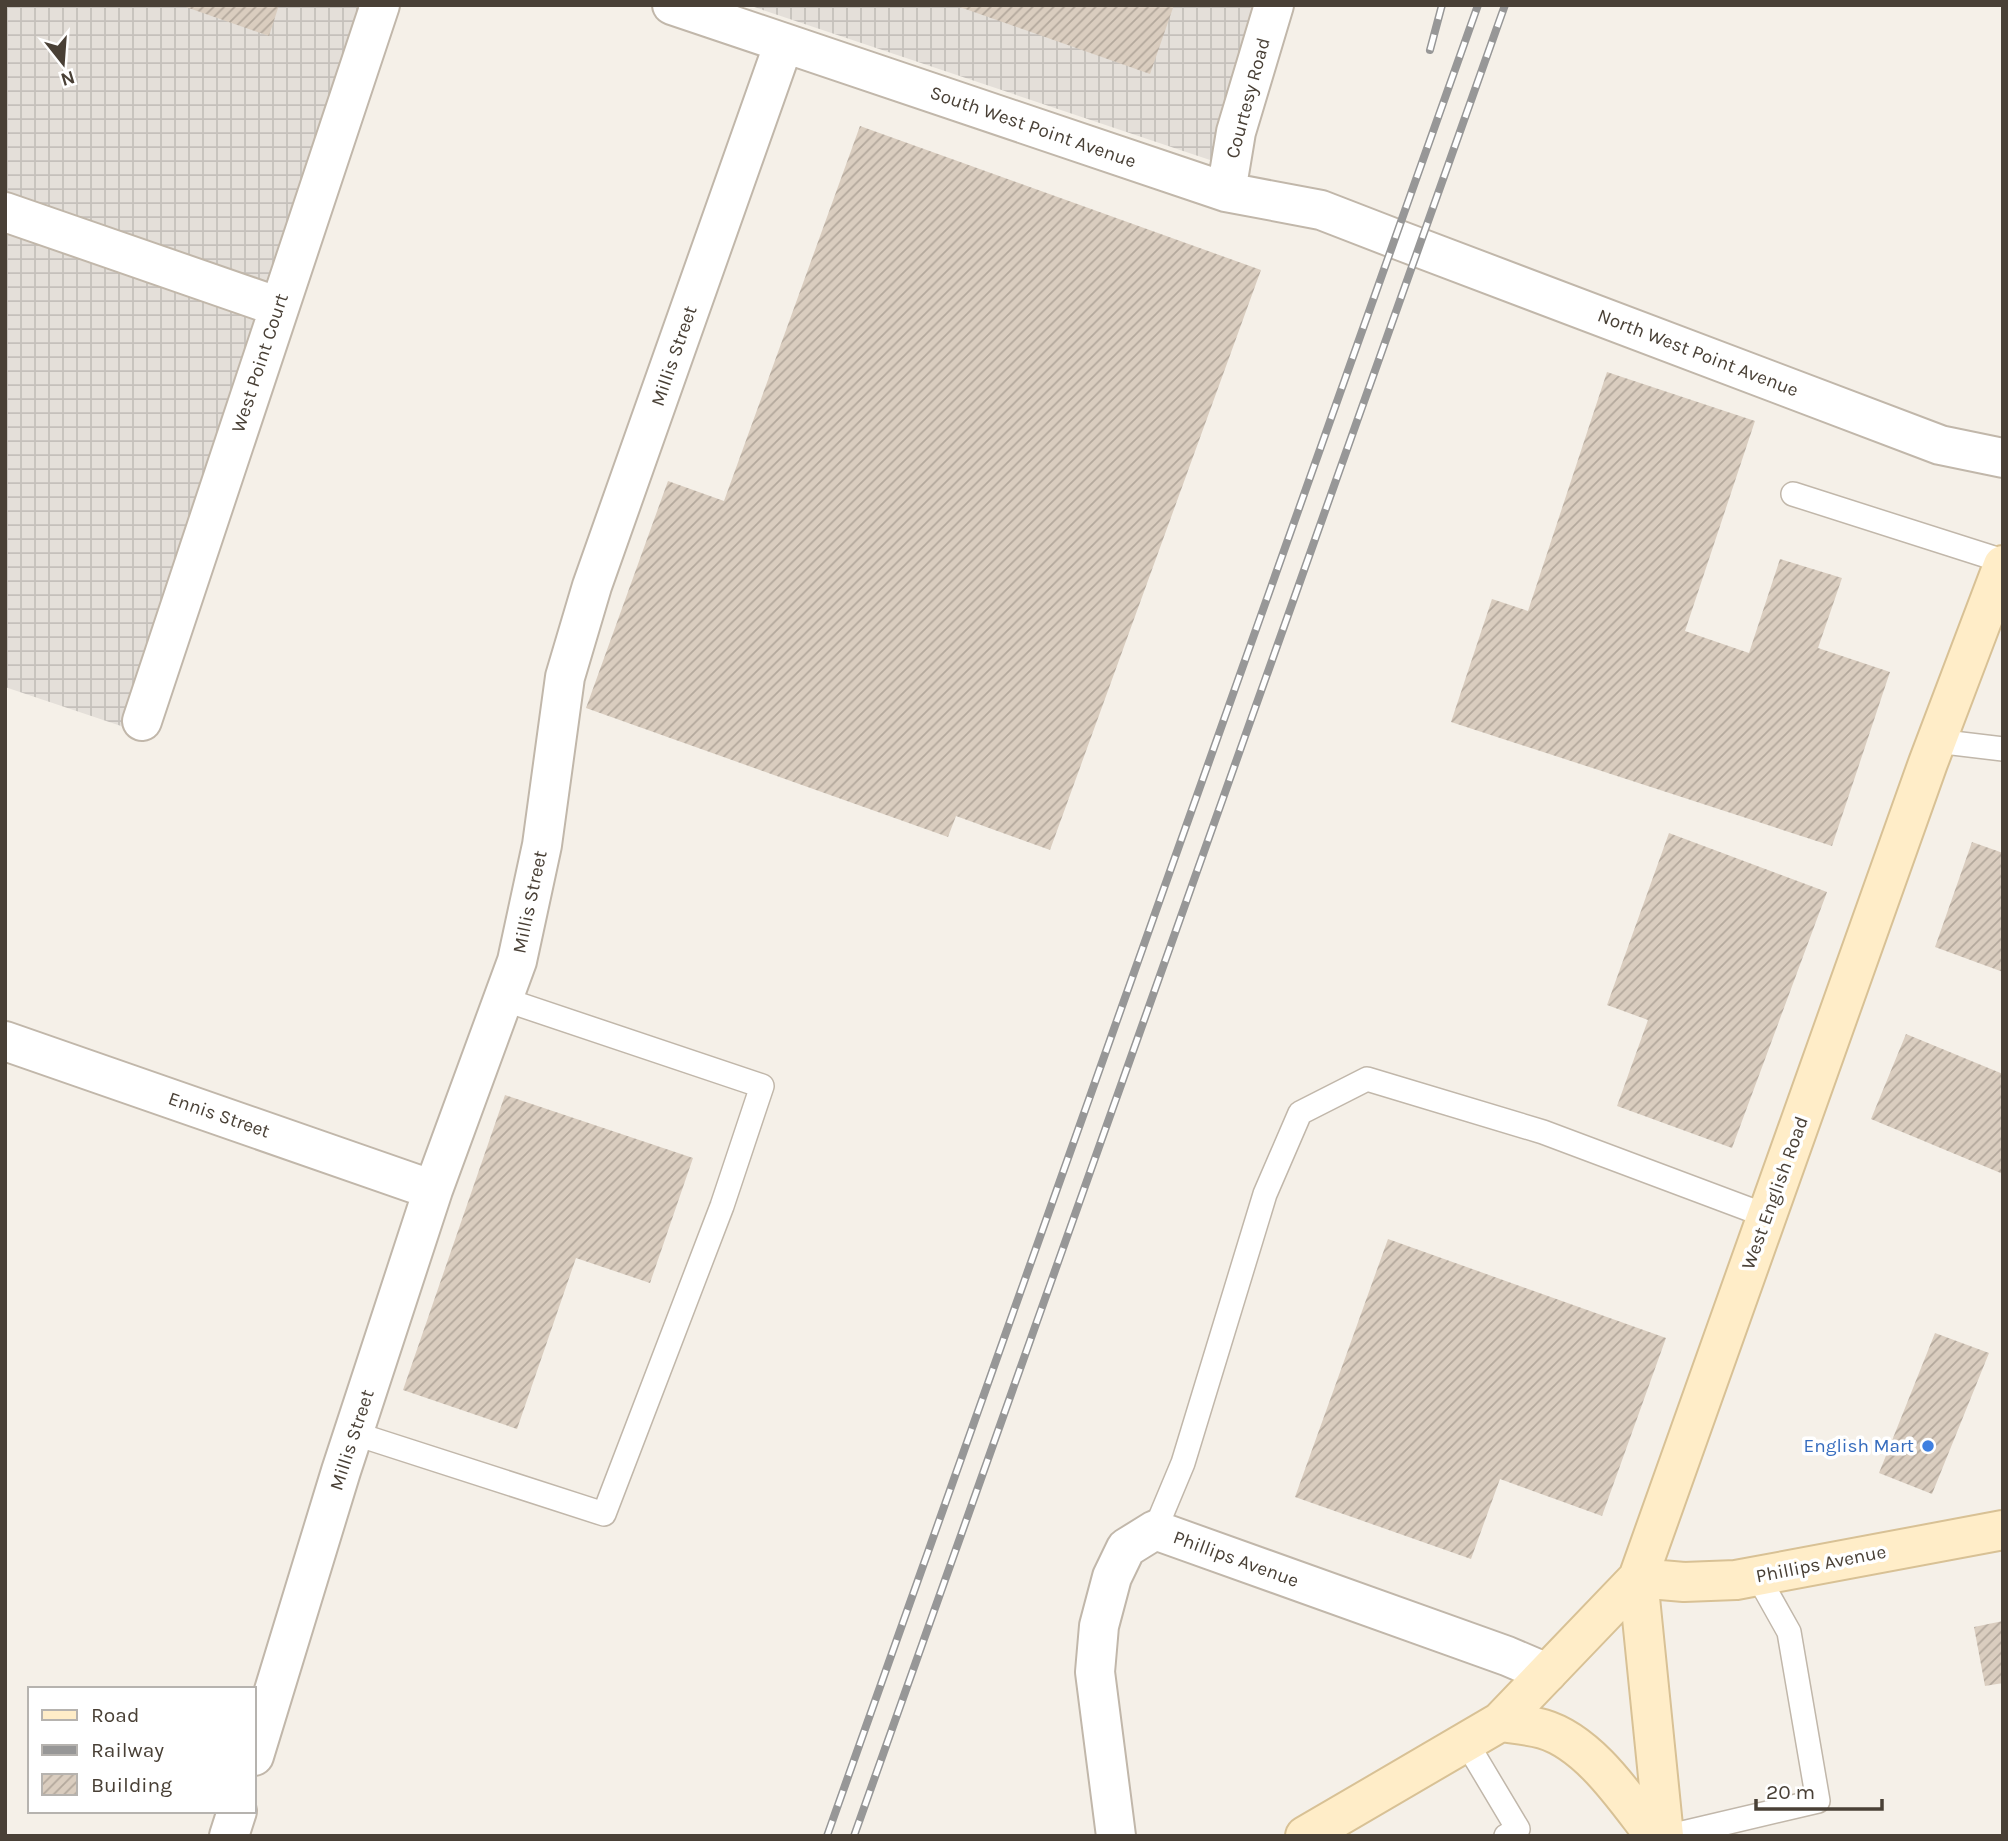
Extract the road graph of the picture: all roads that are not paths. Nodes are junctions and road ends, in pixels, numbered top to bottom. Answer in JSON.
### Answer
{"nodes":[{"id":1,"x":380,"y":5,"type":"edge"},
{"id":2,"x":672,"y":5,"type":"edge"},
{"id":3,"x":1274,"y":5,"type":"edge"},
{"id":4,"x":784,"y":43,"type":"junction"},
{"id":5,"x":1226,"y":192,"type":"junction"},
{"id":6,"x":5,"y":212,"type":"edge"},
{"id":7,"x":1396,"y":239,"type":"joint"},
{"id":8,"x":279,"y":307,"type":"junction"},
{"id":9,"x":2003,"y":458,"type":"edge"},
{"id":10,"x":1793,"y":494,"type":"dead end"},
{"id":11,"x":2003,"y":563,"type":"edge"},
{"id":12,"x":142,"y":721,"type":"dead end"},
{"id":13,"x":1936,"y":741,"type":"junction"},
{"id":14,"x":2003,"y":750,"type":"edge"},
{"id":15,"x":503,"y":999,"type":"junction"},
{"id":16,"x":5,"y":1041,"type":"edge"},
{"id":17,"x":433,"y":1190,"type":"junction"},
{"id":18,"x":1767,"y":1216,"type":"junction"},
{"id":19,"x":353,"y":1433,"type":"junction"},
{"id":20,"x":1155,"y":1530,"type":"junction"},
{"id":21,"x":2003,"y":1530,"type":"edge"},
{"id":22,"x":1757,"y":1576,"type":"junction"},
{"id":23,"x":1639,"y":1578,"type":"junction"},
{"id":24,"x":1547,"y":1673,"type":"junction"},
{"id":25,"x":1500,"y":1722,"type":"junction"},
{"id":26,"x":1465,"y":1742,"type":"junction"},
{"id":27,"x":256,"y":1749,"type":"edge"},
{"id":28,"x":236,"y":1813,"type":"edge"},
{"id":29,"x":1515,"y":1834,"type":"edge"},
{"id":30,"x":229,"y":1836,"type":"edge"},
{"id":31,"x":1116,"y":1836,"type":"edge"},
{"id":32,"x":1306,"y":1836,"type":"edge"},
{"id":33,"x":1655,"y":1836,"type":"edge"},
{"id":34,"x":1664,"y":1836,"type":"edge"},
{"id":35,"x":1670,"y":1836,"type":"edge"}],
"edges":[{"from":1,"to":8,"type":"street","name":"West Point Court"},
{"from":2,"to":4,"type":"street","name":"South West Point Avenue"},
{"from":3,"to":5,"type":"street","name":"Courtesy Road"},
{"from":4,"to":5,"type":"street","name":"South West Point Avenue"},
{"from":4,"to":15,"type":"street","name":"Millis Street"},
{"from":5,"to":7,"type":"street","name":"South West Point Avenue"},
{"from":6,"to":8,"type":"street"},
{"from":7,"to":9,"type":"street","name":"North West Point Avenue"},
{"from":8,"to":12,"type":"street","name":"West Point Court"},
{"from":10,"to":11,"type":"lane"},
{"from":11,"to":13,"type":"main road","name":"West English Road"},
{"from":13,"to":14,"type":"lane"},
{"from":13,"to":18,"type":"main road","name":"West English Road"},
{"from":15,"to":17,"type":"street","name":"Millis Street"},
{"from":15,"to":19,"type":"lane"},
{"from":16,"to":17,"type":"street","name":"Ennis Street"},
{"from":17,"to":19,"type":"street","name":"Millis Street"},
{"from":18,"to":20,"type":"lane"},
{"from":18,"to":23,"type":"main road","name":"West English Road"},
{"from":19,"to":27,"type":"street","name":"Millis Street"},
{"from":20,"to":24,"type":"street","name":"Phillips Avenue"},
{"from":20,"to":31,"type":"street","name":"Phillips Avenue"},
{"from":21,"to":22,"type":"main road","name":"Phillips Avenue"},
{"from":22,"to":23,"type":"main road","name":"Phillips Avenue"},
{"from":22,"to":35,"type":"lane"},
{"from":23,"to":24,"type":"main road"},
{"from":23,"to":34,"type":"main road","name":"West English Road"},
{"from":24,"to":25,"type":"main road"},
{"from":25,"to":26,"type":"main road"},
{"from":25,"to":33,"type":"main road"},
{"from":26,"to":29,"type":"lane"},
{"from":26,"to":32,"type":"main road"},
{"from":28,"to":30,"type":"street"}]}
